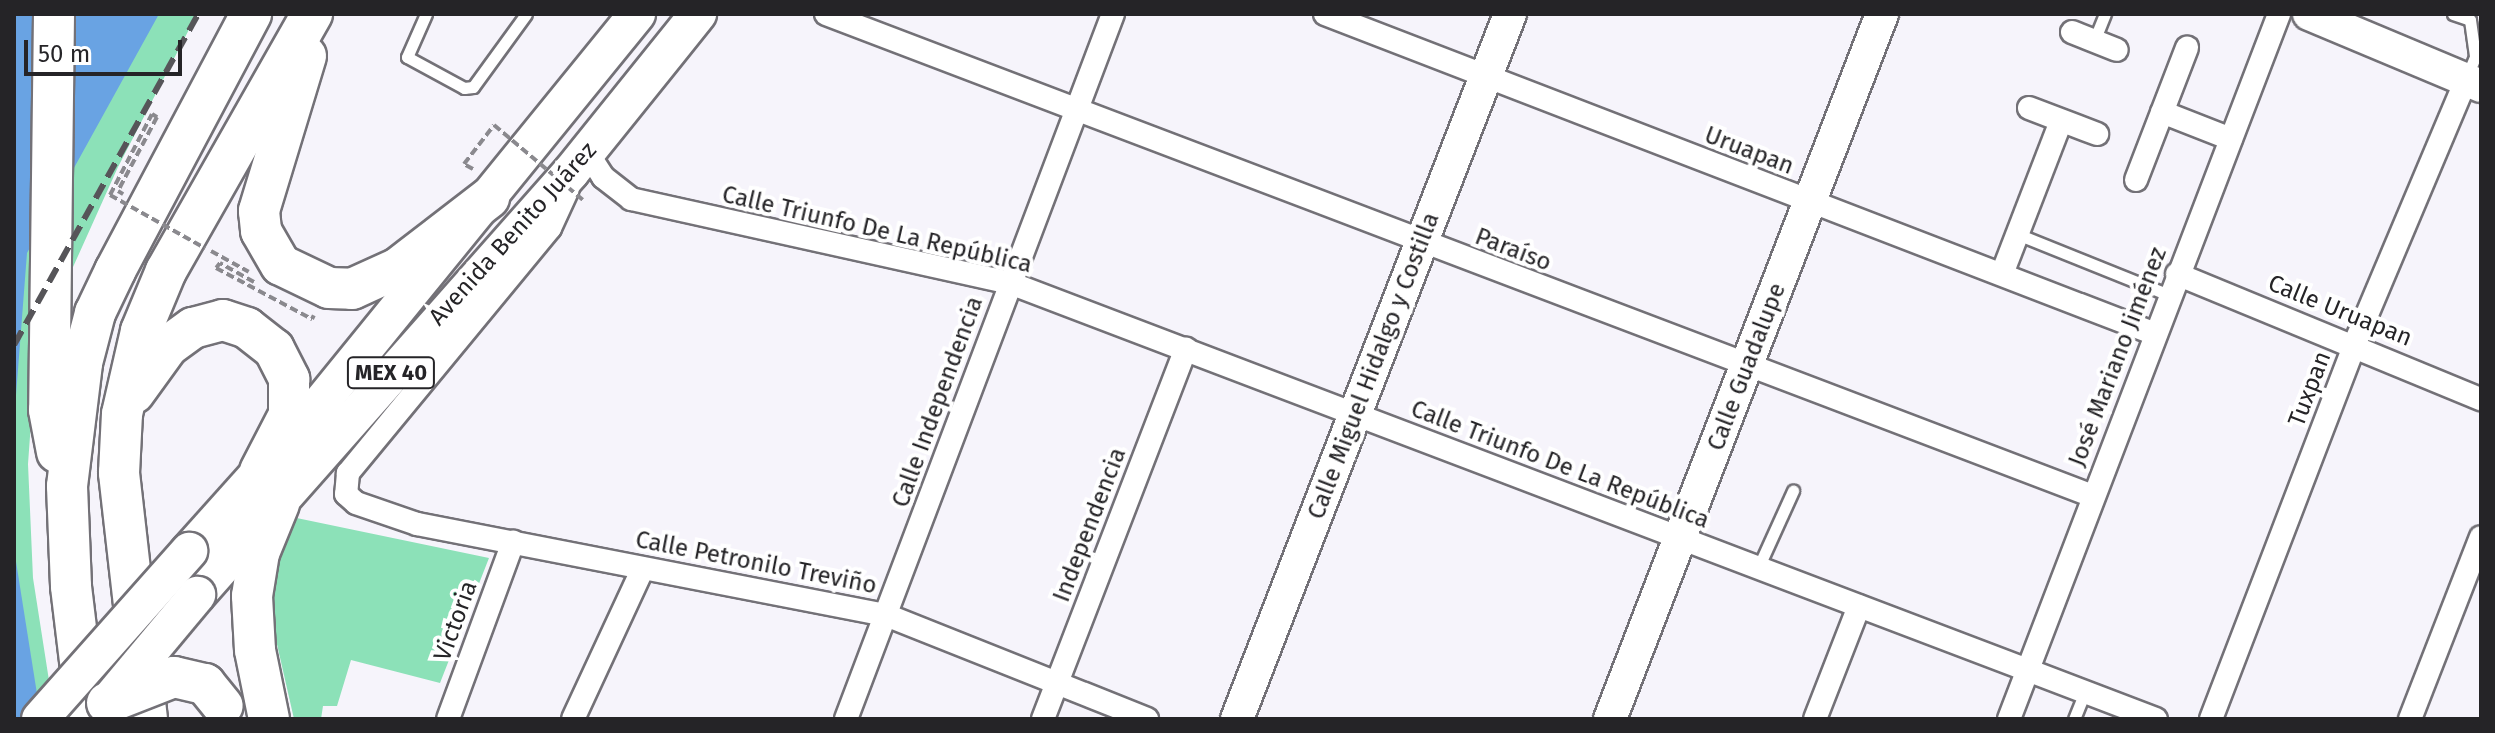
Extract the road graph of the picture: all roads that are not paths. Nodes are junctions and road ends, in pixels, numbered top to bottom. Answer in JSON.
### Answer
{"nodes":[{"id":1,"x":54,"y":14,"type":"edge"},
{"id":2,"x":251,"y":14,"type":"edge"},
{"id":3,"x":312,"y":14,"type":"edge"},
{"id":4,"x":318,"y":14,"type":"edge"},
{"id":5,"x":426,"y":14,"type":"edge"},
{"id":6,"x":526,"y":14,"type":"edge"},
{"id":7,"x":637,"y":14,"type":"edge"},
{"id":8,"x":698,"y":14,"type":"edge"},
{"id":9,"x":826,"y":14,"type":"edge"},
{"id":10,"x":1113,"y":14,"type":"edge"},
{"id":11,"x":1325,"y":14,"type":"edge"},
{"id":12,"x":1510,"y":14,"type":"edge"},
{"id":13,"x":1882,"y":14,"type":"edge"},
{"id":14,"x":2105,"y":14,"type":"edge"},
{"id":15,"x":2279,"y":14,"type":"edge"},
{"id":16,"x":2453,"y":14,"type":"edge"},
{"id":17,"x":2327,"y":17,"type":"edge"},
{"id":18,"x":2072,"y":32,"type":"dead end"},
{"id":19,"x":2094,"y":41,"type":"junction"},
{"id":20,"x":2187,"y":48,"type":"dead end"},
{"id":21,"x":2117,"y":50,"type":"dead end"},
{"id":22,"x":1486,"y":76,"type":"junction"},
{"id":23,"x":2473,"y":83,"type":"edge"},
{"id":24,"x":575,"y":94,"type":"junction"},
{"id":25,"x":2029,"y":108,"type":"dead end"},
{"id":26,"x":1076,"y":110,"type":"junction"},
{"id":27,"x":2162,"y":112,"type":"junction"},
{"id":28,"x":2061,"y":121,"type":"junction"},
{"id":29,"x":2097,"y":134,"type":"dead end"},
{"id":30,"x":2231,"y":139,"type":"junction"},
{"id":31,"x":581,"y":175,"type":"junction"},
{"id":32,"x":2136,"y":180,"type":"dead end"},
{"id":33,"x":489,"y":198,"type":"junction"},
{"id":34,"x":1811,"y":204,"type":"junction"},
{"id":35,"x":2017,"y":234,"type":"junction"},
{"id":36,"x":1422,"y":242,"type":"junction"},
{"id":37,"x":2002,"y":274,"type":"junction"},
{"id":38,"x":2177,"y":274,"type":"junction"},
{"id":39,"x":1010,"y":283,"type":"junction"},
{"id":40,"x":2169,"y":295,"type":"junction"},
{"id":41,"x":2155,"y":334,"type":"junction"},
{"id":42,"x":2355,"y":343,"type":"junction"},
{"id":43,"x":1186,"y":349,"type":"junction"},
{"id":44,"x":1748,"y":367,"type":"junction"},
{"id":45,"x":2481,"y":399,"type":"edge"},
{"id":46,"x":122,"y":414,"type":"junction"},
{"id":47,"x":1355,"y":415,"type":"junction"},
{"id":48,"x":67,"y":486,"type":"junction"},
{"id":49,"x":270,"y":487,"type":"junction"},
{"id":50,"x":1793,"y":491,"type":"dead end"},
{"id":51,"x":2093,"y":496,"type":"junction"},
{"id":52,"x":2481,"y":537,"type":"edge"},
{"id":53,"x":1680,"y":538,"type":"junction"},
{"id":54,"x":513,"y":542,"type":"junction"},
{"id":55,"x":643,"y":568,"type":"junction"},
{"id":56,"x":1758,"y":568,"type":"junction"},
{"id":57,"x":1859,"y":606,"type":"junction"},
{"id":58,"x":886,"y":615,"type":"junction"},
{"id":59,"x":2027,"y":671,"type":"junction"},
{"id":60,"x":1057,"y":684,"type":"junction"},
{"id":61,"x":2085,"y":692,"type":"junction"},
{"id":62,"x":225,"y":713,"type":"edge"},
{"id":63,"x":96,"y":714,"type":"edge"},
{"id":64,"x":40,"y":719,"type":"edge"},
{"id":65,"x":147,"y":719,"type":"edge"},
{"id":66,"x":269,"y":719,"type":"edge"},
{"id":67,"x":448,"y":719,"type":"edge"},
{"id":68,"x":573,"y":719,"type":"edge"},
{"id":69,"x":846,"y":719,"type":"edge"},
{"id":70,"x":1043,"y":719,"type":"edge"},
{"id":71,"x":1147,"y":719,"type":"edge"},
{"id":72,"x":1237,"y":719,"type":"edge"},
{"id":73,"x":1610,"y":719,"type":"edge"},
{"id":74,"x":1815,"y":719,"type":"edge"},
{"id":75,"x":2009,"y":719,"type":"edge"},
{"id":76,"x":2074,"y":719,"type":"edge"},
{"id":77,"x":2156,"y":719,"type":"edge"},
{"id":78,"x":2211,"y":719,"type":"edge"},
{"id":79,"x":2410,"y":719,"type":"edge"}],
"edges":[{"from":1,"to":48,"type":"highway"},
{"from":2,"to":48,"type":"highway"},
{"from":3,"to":46,"type":"highway"},
{"from":4,"to":33,"type":"highway"},
{"from":5,"to":6,"type":"lane"},
{"from":7,"to":24,"type":"main road","name":"Avenida Benito Juárez","number":"MEX 40"},
{"from":8,"to":31,"type":"main road","name":"Avenida Benito Juárez","number":"MEX 40"},
{"from":9,"to":26,"type":"street","name":"Paraíso"},
{"from":10,"to":26,"type":"street","name":"Calle Independencia"},
{"from":11,"to":22,"type":"street","name":"Uruapan"},
{"from":12,"to":22,"type":"street","name":"Calle Miguel Hidalgo y Costilla"},
{"from":13,"to":34,"type":"street","name":"Calle Guadalupe"},
{"from":14,"to":19,"type":"lane"},
{"from":15,"to":30,"type":"street","name":"José Mariano Jiménez"},
{"from":16,"to":23,"type":"lane"},
{"from":17,"to":23,"type":"street"},
{"from":18,"to":19,"type":"street"},
{"from":19,"to":21,"type":"street"},
{"from":20,"to":27,"type":"street"},
{"from":22,"to":34,"type":"street","name":"Uruapan"},
{"from":22,"to":36,"type":"street","name":"Calle Miguel Hidalgo y Costilla"},
{"from":23,"to":42,"type":"street","name":"Tuxpan"},
{"from":24,"to":31,"type":"main road"},
{"from":24,"to":33,"type":"main road","name":"Avenida Benito Juárez","number":"MEX 40"},
{"from":25,"to":28,"type":"street"},
{"from":26,"to":36,"type":"street","name":"Paraíso"},
{"from":26,"to":39,"type":"street","name":"Calle Independencia"},
{"from":27,"to":30,"type":"street"},
{"from":27,"to":32,"type":"street"},
{"from":28,"to":29,"type":"street"},
{"from":28,"to":35,"type":"street"},
{"from":30,"to":38,"type":"street","name":"José Mariano Jiménez"},
{"from":31,"to":39,"type":"street","name":"Calle Triunfo De La República"},
{"from":31,"to":49,"type":"main road","name":"Avenida Benito Juárez","number":"MEX 40"},
{"from":31,"to":54,"type":"street","name":"Calle Petronilo Treviño"},
{"from":33,"to":49,"type":"main road","name":"Avenida Benito Juárez","number":"MEX 40"},
{"from":34,"to":37,"type":"street","name":"Uruapan"},
{"from":34,"to":44,"type":"street","name":"Calle Guadalupe"},
{"from":35,"to":37,"type":"street"},
{"from":35,"to":40,"type":"lane"},
{"from":36,"to":44,"type":"street","name":"Paraíso"},
{"from":36,"to":47,"type":"street","name":"Calle Miguel Hidalgo y Costilla"},
{"from":37,"to":41,"type":"street","name":"Uruapan"},
{"from":38,"to":40,"type":"street","name":"José Mariano Jiménez"},
{"from":38,"to":42,"type":"street","name":"Calle Uruapan"},
{"from":39,"to":43,"type":"street","name":"Calle Triunfo De La República"},
{"from":39,"to":58,"type":"street","name":"Calle Independencia"},
{"from":40,"to":41,"type":"street","name":"José Mariano Jiménez"},
{"from":41,"to":51,"type":"street","name":"José Mariano Jiménez"},
{"from":42,"to":45,"type":"street","name":"Calle Uruapan"},
{"from":42,"to":78,"type":"street","name":"Tuxpan"},
{"from":43,"to":47,"type":"street","name":"Calle Triunfo De La República"},
{"from":43,"to":60,"type":"street","name":"Independencia"},
{"from":44,"to":51,"type":"street","name":"Paraíso"},
{"from":44,"to":53,"type":"street","name":"Calle Guadalupe"},
{"from":46,"to":49,"type":"highway"},
{"from":46,"to":65,"type":"highway"},
{"from":47,"to":53,"type":"street","name":"Calle Triunfo De La República"},
{"from":47,"to":72,"type":"street","name":"Calle Miguel Hidalgo y Costilla"},
{"from":48,"to":63,"type":"highway"},
{"from":49,"to":63,"type":"main road","name":"Avenida Benito Juárez","number":"MEX 40","bridge":true},
{"from":49,"to":64,"type":"main road","name":"Avenida Benito Juárez","number":"MEX 40","bridge":true},
{"from":49,"to":66,"type":"highway"},
{"from":50,"to":56,"type":"lane"},
{"from":51,"to":59,"type":"street","name":"José Mariano Jiménez"},
{"from":52,"to":79,"type":"street"},
{"from":53,"to":56,"type":"street","name":"Calle Triunfo De La República"},
{"from":53,"to":73,"type":"street","name":"Calle Guadalupe"},
{"from":54,"to":55,"type":"street","name":"Calle Petronilo Treviño"},
{"from":54,"to":67,"type":"street","name":"Victoria"},
{"from":55,"to":58,"type":"street","name":"Calle Petronilo Treviño"},
{"from":55,"to":68,"type":"street"},
{"from":56,"to":57,"type":"street","name":"Calle Triunfo De La República"},
{"from":57,"to":59,"type":"street","name":"Calle Triunfo De La República"},
{"from":57,"to":74,"type":"street"},
{"from":58,"to":60,"type":"street","name":"Calle Petronilo Treviño"},
{"from":58,"to":69,"type":"street","name":"Calle Independencia"},
{"from":59,"to":61,"type":"street","name":"Calle Triunfo De La República"},
{"from":59,"to":75,"type":"street","name":"José Mariano Jiménez"},
{"from":60,"to":70,"type":"street","name":"Independencia"},
{"from":60,"to":71,"type":"street","name":"Calle Petronilo Treviño"},
{"from":61,"to":76,"type":"lane"},
{"from":61,"to":77,"type":"street","name":"Calle Triunfo De La República"},
{"from":62,"to":63,"type":"highway","bridge":true}]}
